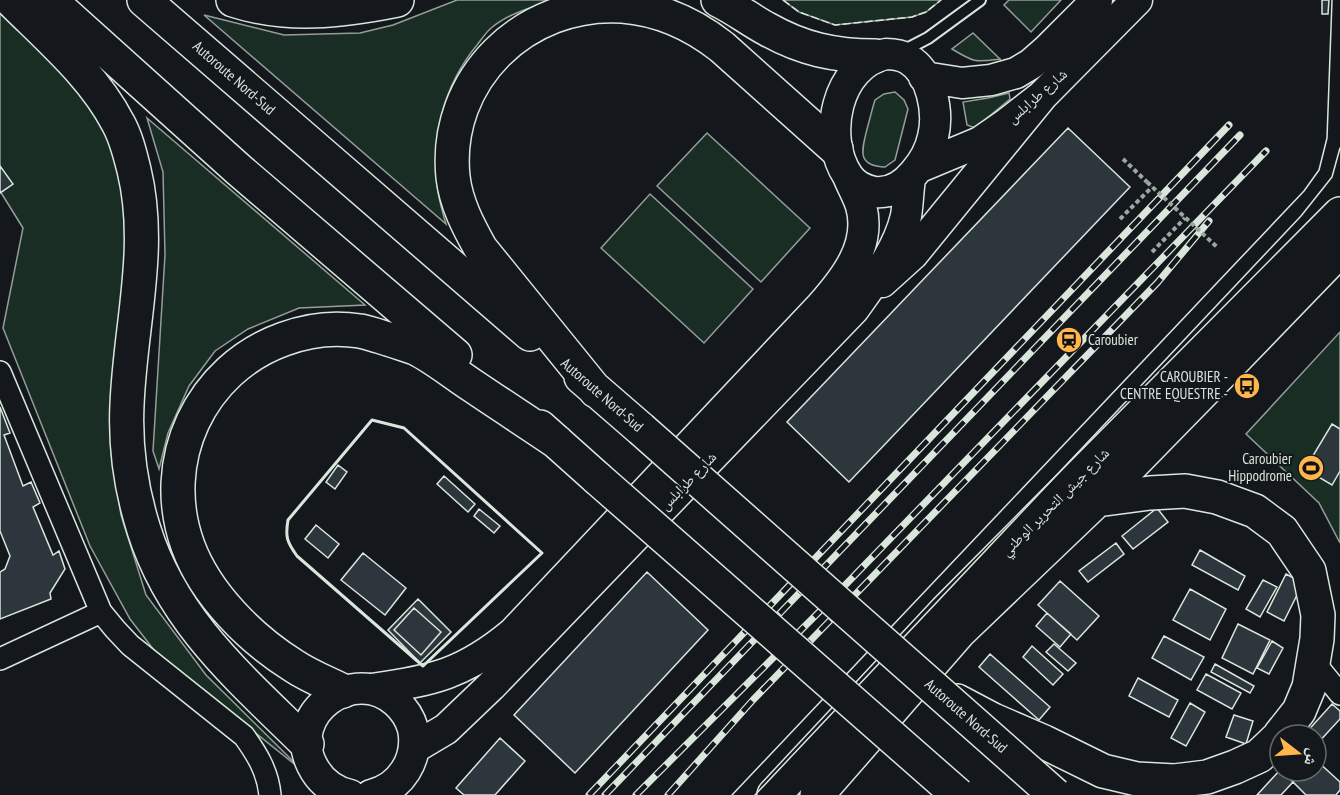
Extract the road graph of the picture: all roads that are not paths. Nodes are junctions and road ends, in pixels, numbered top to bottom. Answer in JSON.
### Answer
{"nodes":[{"id":1,"x":11,"y":0,"type":"edge"},
{"id":2,"x":50,"y":0,"type":"edge"},
{"id":3,"x":144,"y":0,"type":"edge"},
{"id":4,"x":233,"y":0,"type":"edge"},
{"id":5,"x":397,"y":0,"type":"edge"},
{"id":6,"x":981,"y":0,"type":"edge"},
{"id":7,"x":1097,"y":0,"type":"edge"},
{"id":8,"x":1137,"y":0,"type":"edge"},
{"id":9,"x":721,"y":1,"type":"edge"},
{"id":10,"x":886,"y":55,"type":"junction"},
{"id":11,"x":924,"y":77,"type":"junction"},
{"id":12,"x":1042,"y":96,"type":"junction"},
{"id":13,"x":842,"y":162,"type":"junction"},
{"id":14,"x":915,"y":173,"type":"junction"},
{"id":15,"x":1340,"y":214,"type":"edge"},
{"id":16,"x":1340,"y":250,"type":"edge"},
{"id":17,"x":854,"y":309,"type":"junction"},
{"id":18,"x":0,"y":372,"type":"edge"},
{"id":19,"x":596,"y":391,"type":"junction"},
{"id":20,"x":557,"y":442,"type":"junction"},
{"id":21,"x":1097,"y":500,"type":"junction"},
{"id":22,"x":101,"y":612,"type":"junction"},
{"id":23,"x":0,"y":658,"type":"edge"},
{"id":24,"x":1314,"y":663,"type":"junction"},
{"id":25,"x":932,"y":686,"type":"junction"},
{"id":26,"x":357,"y":690,"type":"junction"},
{"id":27,"x":1340,"y":694,"type":"edge"},
{"id":28,"x":1290,"y":723,"type":"edge"},
{"id":29,"x":414,"y":747,"type":"junction"},
{"id":30,"x":1268,"y":747,"type":"edge"},
{"id":31,"x":322,"y":781,"type":"edge"},
{"id":32,"x":1187,"y":788,"type":"edge"},
{"id":33,"x":381,"y":793,"type":"edge"},
{"id":34,"x":270,"y":795,"type":"edge"},
{"id":35,"x":774,"y":795,"type":"edge"},
{"id":36,"x":817,"y":795,"type":"edge"},
{"id":37,"x":958,"y":795,"type":"edge"},
{"id":38,"x":1055,"y":795,"type":"edge"}],
"edges":[{"from":1,"to":31,"type":"highway"},
{"from":2,"to":20,"type":"highway"},
{"from":3,"to":19,"type":"highway","name":"Autoroute Nord-Sud"},
{"from":4,"to":5,"type":"highway"},
{"from":6,"to":10,"type":"lane"},
{"from":7,"to":11,"type":"main road","name":"شارع طرابلس"},
{"from":8,"to":12,"type":"main road","name":"شارع طرابلس"},
{"from":9,"to":10,"type":"highway"},
{"from":10,"to":11,"type":"main road"},
{"from":10,"to":13,"type":"main road"},
{"from":11,"to":14,"type":"main road"},
{"from":12,"to":14,"type":"main road","name":"شارع طرابلس"},
{"from":12,"to":17,"type":"main road"},
{"from":13,"to":14,"type":"main road"},
{"from":13,"to":19,"type":"highway"},
{"from":13,"to":26,"type":"main road","name":"شارع طرابلس"},
{"from":14,"to":17,"type":"main road","name":"شارع طرابلس"},
{"from":15,"to":35,"type":"highway","name":"شارع جيش التحرير الوطني"},
{"from":16,"to":21,"type":"highway","name":"شارع جيش التحرير الوطني"},
{"from":17,"to":29,"type":"main road","name":"شارع طرابلس"},
{"from":18,"to":22,"type":"street"},
{"from":19,"to":25,"type":"highway","name":"Autoroute Nord-Sud","bridge":true},
{"from":20,"to":26,"type":"highway"},
{"from":20,"to":37,"type":"highway","bridge":true},
{"from":21,"to":24,"type":"highway"},
{"from":21,"to":36,"type":"highway","name":"شارع جيش التحرير الوطني"},
{"from":22,"to":23,"type":"street"},
{"from":22,"to":34,"type":"street"},
{"from":24,"to":27,"type":"street"},
{"from":24,"to":28,"type":"highway"},
{"from":25,"to":32,"type":"highway","bridge":true},
{"from":25,"to":38,"type":"highway","name":"Autoroute Nord-Sud","bridge":true},
{"from":26,"to":29,"type":"main road"},
{"from":26,"to":31,"type":"main road"},
{"from":29,"to":33,"type":"main road"},
{"from":30,"to":32,"type":"highway"}]}
